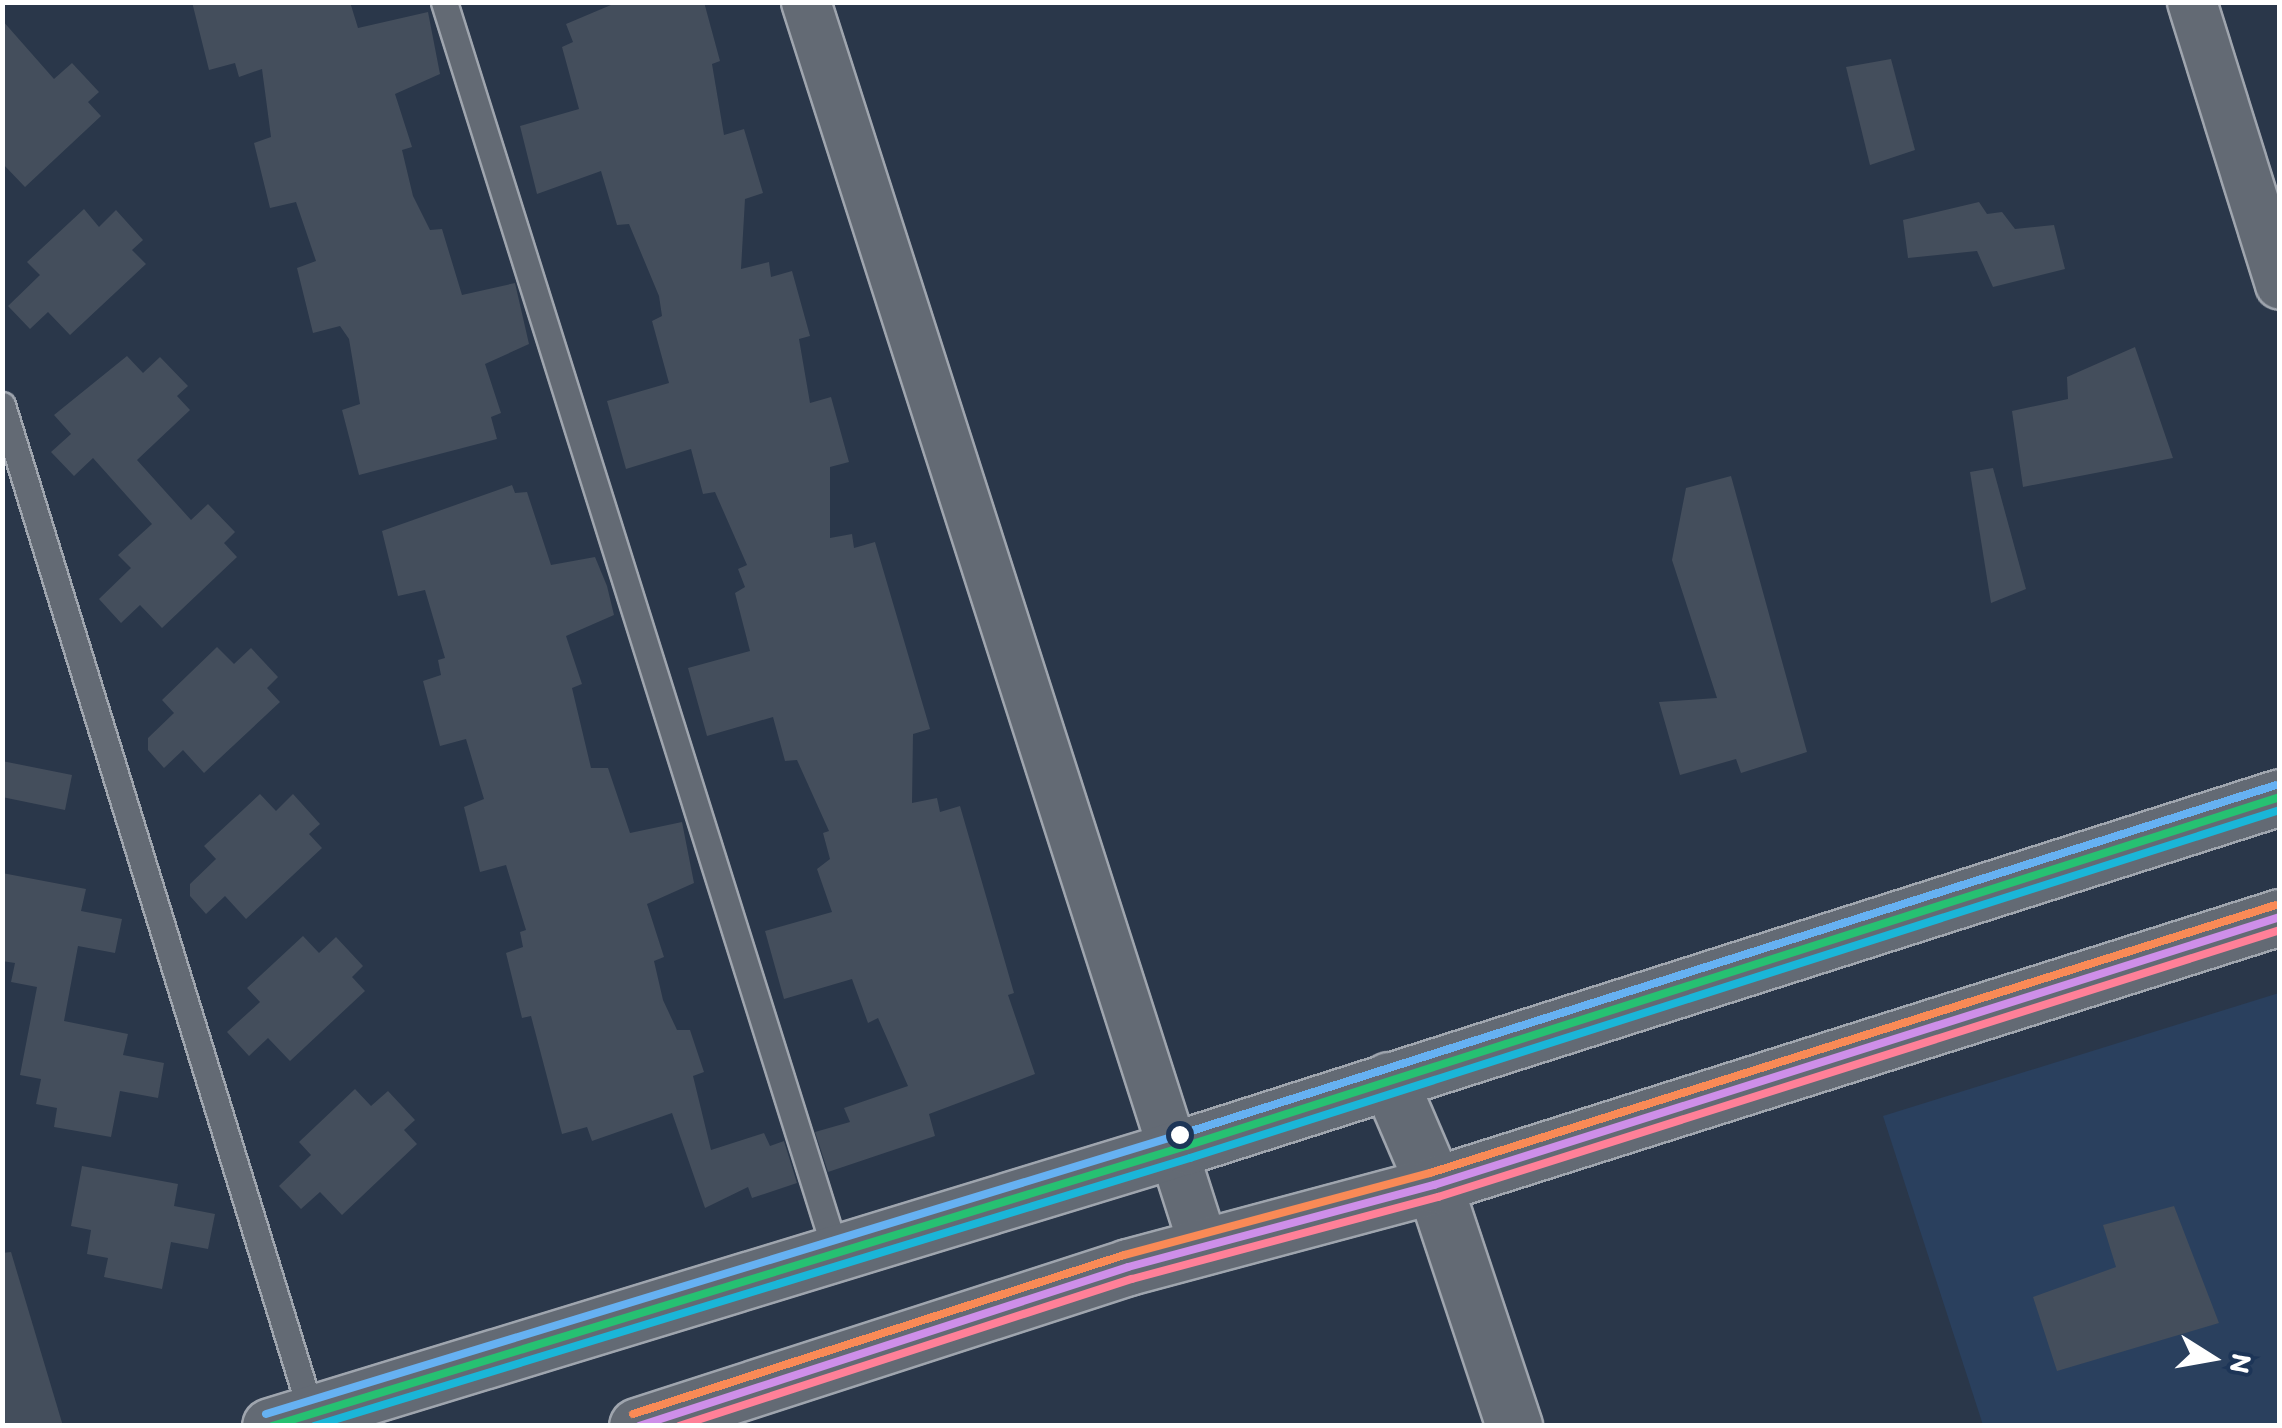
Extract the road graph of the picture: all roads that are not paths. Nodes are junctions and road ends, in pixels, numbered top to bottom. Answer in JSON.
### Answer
{"nodes":[{"id":1,"x":444,"y":2,"type":"edge"},
{"id":2,"x":806,"y":2,"type":"edge"},
{"id":3,"x":2192,"y":2,"type":"edge"},
{"id":4,"x":2280,"y":285,"type":"edge"},
{"id":5,"x":2,"y":406,"type":"edge"},
{"id":6,"x":2280,"y":797,"type":"edge"},
{"id":7,"x":2280,"y":917,"type":"edge"},
{"id":8,"x":1389,"y":1080,"type":"junction"},
{"id":9,"x":1170,"y":1150,"type":"junction"},
{"id":10,"x":1434,"y":1185,"type":"junction"},
{"id":11,"x":1203,"y":1244,"type":"junction"},
{"id":12,"x":836,"y":1253,"type":"junction"},
{"id":13,"x":290,"y":1419,"type":"edge"},
{"id":14,"x":637,"y":1426,"type":"edge"},
{"id":15,"x":1514,"y":1426,"type":"edge"}],
"edges":[{"from":1,"to":12,"type":"lane"},
{"from":2,"to":9,"type":"street"},
{"from":3,"to":4,"type":"street"},
{"from":5,"to":13,"type":"lane"},
{"from":6,"to":8,"type":"main road"},
{"from":7,"to":10,"type":"main road"},
{"from":8,"to":9,"type":"main road"},
{"from":8,"to":10,"type":"main road"},
{"from":9,"to":11,"type":"street"},
{"from":9,"to":12,"type":"main road"},
{"from":10,"to":11,"type":"main road"},
{"from":10,"to":15,"type":"main road"},
{"from":11,"to":14,"type":"main road"},
{"from":12,"to":13,"type":"main road"}]}
